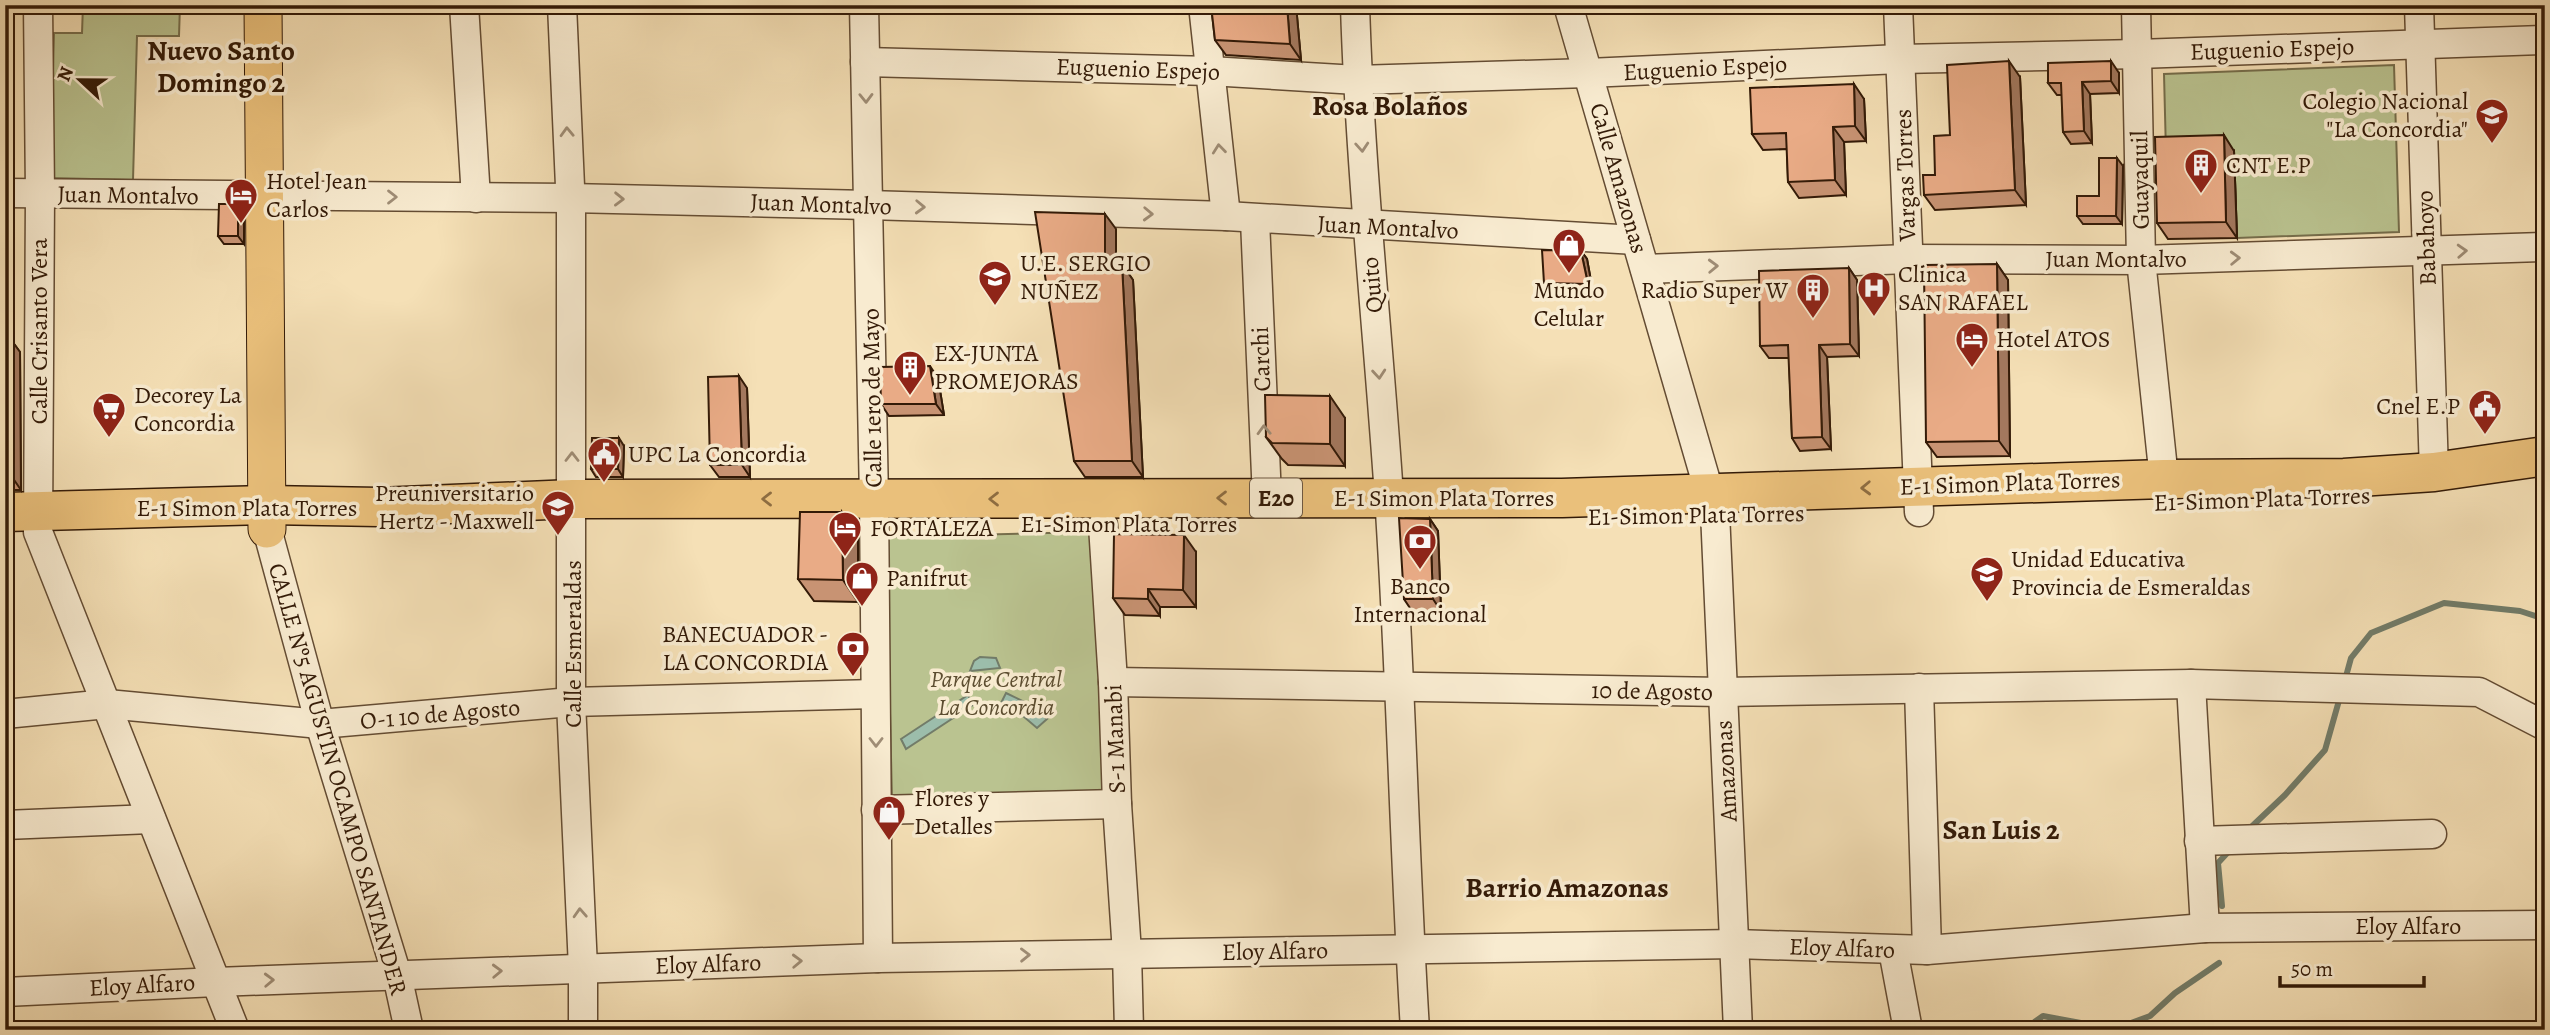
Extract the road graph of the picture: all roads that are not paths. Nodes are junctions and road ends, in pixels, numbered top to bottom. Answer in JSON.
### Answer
{"nodes":[{"id":1,"x":38,"y":5,"type":"edge"},
{"id":2,"x":263,"y":5,"type":"edge"},
{"id":3,"x":464,"y":5,"type":"edge"},
{"id":4,"x":562,"y":5,"type":"edge"},
{"id":5,"x":864,"y":5,"type":"edge"},
{"id":6,"x":1203,"y":5,"type":"edge"},
{"id":7,"x":1355,"y":5,"type":"edge"},
{"id":8,"x":1568,"y":5,"type":"edge"},
{"id":9,"x":1898,"y":5,"type":"edge"},
{"id":10,"x":2136,"y":5,"type":"edge"},
{"id":11,"x":2419,"y":5,"type":"edge"},
{"id":12,"x":2545,"y":40,"type":"edge"},
{"id":13,"x":2420,"y":44,"type":"junction"},
{"id":14,"x":2138,"y":54,"type":"junction"},
{"id":15,"x":1900,"y":59,"type":"junction"},
{"id":16,"x":865,"y":62,"type":"junction"},
{"id":17,"x":1210,"y":71,"type":"junction"},
{"id":18,"x":1588,"y":73,"type":"junction"},
{"id":19,"x":1357,"y":80,"type":"junction"},
{"id":20,"x":5,"y":194,"type":"edge"},
{"id":21,"x":40,"y":194,"type":"junction"},
{"id":22,"x":264,"y":197,"type":"junction"},
{"id":23,"x":476,"y":198,"type":"junction"},
{"id":24,"x":570,"y":198,"type":"junction"},
{"id":25,"x":868,"y":205,"type":"junction"},
{"id":26,"x":1226,"y":216,"type":"junction"},
{"id":27,"x":1255,"y":220,"type":"junction"},
{"id":28,"x":1367,"y":226,"type":"junction"},
{"id":29,"x":1636,"y":240,"type":"junction"},
{"id":30,"x":2545,"y":247,"type":"edge"},
{"id":31,"x":2427,"y":253,"type":"junction"},
{"id":32,"x":1908,"y":259,"type":"junction"},
{"id":33,"x":2141,"y":260,"type":"junction"},
{"id":34,"x":1645,"y":269,"type":"junction"},
{"id":35,"x":2545,"y":456,"type":"edge"},
{"id":36,"x":2434,"y":472,"type":"junction"},
{"id":37,"x":2164,"y":479,"type":"junction"},
{"id":38,"x":2545,"y":480,"type":"edge"},
{"id":39,"x":1267,"y":498,"type":"junction"},
{"id":40,"x":1919,"y":499,"type":"junction"},
{"id":41,"x":1713,"y":503,"type":"junction"},
{"id":42,"x":1390,"y":510,"type":"junction"},
{"id":43,"x":874,"y":511,"type":"junction"},
{"id":44,"x":573,"y":512,"type":"junction"},
{"id":45,"x":267,"y":517,"type":"junction"},
{"id":46,"x":22,"y":522,"type":"edge"},
{"id":47,"x":1103,"y":525,"type":"junction"},
{"id":48,"x":1113,"y":682,"type":"junction"},
{"id":49,"x":2191,"y":684,"type":"junction"},
{"id":50,"x":1398,"y":686,"type":"junction"},
{"id":51,"x":1919,"y":688,"type":"junction"},
{"id":52,"x":1723,"y":692,"type":"junction"},
{"id":53,"x":875,"y":694,"type":"junction"},
{"id":54,"x":571,"y":702,"type":"junction"},
{"id":55,"x":107,"y":704,"type":"junction"},
{"id":56,"x":5,"y":714,"type":"edge"},
{"id":57,"x":320,"y":724,"type":"junction"},
{"id":58,"x":2545,"y":726,"type":"edge"},
{"id":59,"x":1117,"y":804,"type":"junction"},
{"id":60,"x":876,"y":810,"type":"junction"},
{"id":61,"x":151,"y":819,"type":"junction"},
{"id":62,"x":5,"y":825,"type":"edge"},
{"id":63,"x":2432,"y":834,"type":"dead end"},
{"id":64,"x":2199,"y":841,"type":"junction"},
{"id":65,"x":2545,"y":925,"type":"edge"},
{"id":66,"x":2204,"y":928,"type":"junction"},
{"id":67,"x":1735,"y":944,"type":"junction"},
{"id":68,"x":1410,"y":949,"type":"junction"},
{"id":69,"x":1893,"y":950,"type":"junction"},
{"id":70,"x":1927,"y":950,"type":"junction"},
{"id":71,"x":1127,"y":953,"type":"junction"},
{"id":72,"x":878,"y":958,"type":"junction"},
{"id":73,"x":583,"y":968,"type":"junction"},
{"id":74,"x":397,"y":975,"type":"junction"},
{"id":75,"x":216,"y":982,"type":"junction"},
{"id":76,"x":5,"y":992,"type":"edge"},
{"id":77,"x":235,"y":1030,"type":"edge"},
{"id":78,"x":409,"y":1030,"type":"edge"},
{"id":79,"x":583,"y":1030,"type":"edge"},
{"id":80,"x":1129,"y":1030,"type":"edge"},
{"id":81,"x":1415,"y":1030,"type":"edge"},
{"id":82,"x":1738,"y":1030,"type":"edge"},
{"id":83,"x":1908,"y":1030,"type":"edge"}],
"edges":[{"from":1,"to":21,"type":"street","name":"Calle Crisanto Vera"},
{"from":2,"to":22,"type":"main road"},
{"from":3,"to":23,"type":"street"},
{"from":24,"to":4,"type":"street","name":"Calle Esmeraldas","one_way":true},
{"from":5,"to":16,"type":"street","name":"Calle 1ero de Mayo"},
{"from":6,"to":17,"type":"street"},
{"from":7,"to":19,"type":"street","name":"Quito"},
{"from":8,"to":18,"type":"street","name":"Calle Amazonas"},
{"from":9,"to":15,"type":"street","name":"Vargas Torres"},
{"from":10,"to":14,"type":"street","name":"Guayaquil"},
{"from":11,"to":13,"type":"street","name":"Babahoyo"},
{"from":12,"to":13,"type":"street","name":"Euguenio Espejo"},
{"from":13,"to":14,"type":"street","name":"Euguenio Espejo"},
{"from":13,"to":31,"type":"street","name":"Babahoyo"},
{"from":14,"to":15,"type":"street","name":"Euguenio Espejo"},
{"from":14,"to":33,"type":"street","name":"Guayaquil"},
{"from":15,"to":18,"type":"street","name":"Euguenio Espejo"},
{"from":15,"to":32,"type":"street","name":"Vargas Torres"},
{"from":16,"to":17,"type":"street","name":"Euguenio Espejo"},
{"from":16,"to":25,"type":"street","name":"Calle 1ero de Mayo","one_way":true},
{"from":17,"to":19,"type":"street","name":"Euguenio Espejo"},
{"from":26,"to":17,"type":"street","one_way":true},
{"from":18,"to":19,"type":"street","name":"Euguenio Espejo"},
{"from":18,"to":29,"type":"street","name":"Calle Amazonas"},
{"from":19,"to":28,"type":"street","name":"Quito","one_way":true},
{"from":20,"to":21,"type":"street","name":"Juan Montalvo"},
{"from":21,"to":22,"type":"street","name":"Juan Montalvo"},
{"from":21,"to":46,"type":"street","name":"Calle Crisanto Vera"},
{"from":22,"to":23,"type":"street","name":"Juan Montalvo","one_way":true},
{"from":22,"to":45,"type":"main road"},
{"from":23,"to":24,"type":"street","name":"Juan Montalvo"},
{"from":24,"to":25,"type":"street","name":"Juan Montalvo","one_way":true},
{"from":44,"to":24,"type":"street","name":"Calle Esmeraldas","one_way":true},
{"from":25,"to":26,"type":"street","name":"Juan Montalvo","one_way":true},
{"from":25,"to":43,"type":"street","name":"Calle 1ero de Mayo"},
{"from":26,"to":27,"type":"street","name":"Juan Montalvo"},
{"from":27,"to":28,"type":"street","name":"Juan Montalvo"},
{"from":39,"to":27,"type":"street","name":"Carchi","one_way":true},
{"from":28,"to":29,"type":"street","name":"Juan Montalvo"},
{"from":28,"to":42,"type":"street","name":"Quito","one_way":true},
{"from":29,"to":34,"type":"street","name":"Calle Amazonas"},
{"from":31,"to":30,"type":"street","name":"Juan Montalvo","one_way":true},
{"from":33,"to":31,"type":"street","name":"Juan Montalvo","one_way":true},
{"from":31,"to":36,"type":"street","name":"Babahoyo"},
{"from":32,"to":33,"type":"street","name":"Juan Montalvo"},
{"from":34,"to":32,"type":"street","name":"Juan Montalvo","one_way":true},
{"from":32,"to":40,"type":"street","name":"Vargas Torres"},
{"from":33,"to":37,"type":"street","name":"Guayaquil"},
{"from":34,"to":41,"type":"street","name":"Calle Amazonas"},
{"from":35,"to":36,"type":"highway","name":"E-1 Simon Plata Torres","number":"E20"},
{"from":36,"to":37,"type":"highway","name":"E-1 Simon Plata Torres","number":"E20"},
{"from":37,"to":40,"type":"highway","name":"E-1 Simon Plata Torres","number":"E20"},
{"from":38,"to":40,"type":"highway","name":"E1-Simon Plata Torres","number":"E20"},
{"from":39,"to":42,"type":"highway","name":"E-1 Simon Plata Torres","number":"E20"},
{"from":39,"to":43,"type":"highway","name":"E-1 Simon Plata Torres","number":"E20","one_way":true},
{"from":40,"to":41,"type":"highway","name":"E1-Simon Plata Torres","number":"E20"},
{"from":41,"to":42,"type":"highway","name":"E1-Simon Plata Torres","number":"E20"},
{"from":41,"to":52,"type":"street","name":"Amazonas"},
{"from":42,"to":47,"type":"highway","name":"E1-Simon Plata Torres","number":"E20"},
{"from":42,"to":50,"type":"street","name":"Quito"},
{"from":43,"to":44,"type":"highway","name":"E1-Simon Plata Torres","number":"E20"},
{"from":43,"to":47,"type":"highway","name":"E1-Simon Plata Torres","number":"E20"},
{"from":43,"to":53,"type":"street","name":"Calle 1ero de Mayo"},
{"from":44,"to":45,"type":"highway","name":"E1-Simon Plata Torres","number":"E20"},
{"from":44,"to":54,"type":"street","name":"Calle Esmeraldas"},
{"from":45,"to":46,"type":"highway","name":"E1-Simon Plata Torres","number":"E20"},
{"from":45,"to":57,"type":"street","name":"CALLE Nº5 AGUSTIN OCAMPO SANTANDER"},
{"from":46,"to":55,"type":"street"},
{"from":47,"to":48,"type":"street","name":"S-1 Manabi"},
{"from":48,"to":50,"type":"street","name":"10 de Agosto"},
{"from":48,"to":59,"type":"street","name":"S-1 Manabi"},
{"from":49,"to":51,"type":"street","name":"10 de Agosto"},
{"from":49,"to":58,"type":"street","name":"10 de Agosto"},
{"from":49,"to":64,"type":"street"},
{"from":50,"to":52,"type":"street","name":"10 de Agosto"},
{"from":50,"to":68,"type":"street","name":"Quito"},
{"from":51,"to":52,"type":"street","name":"10 de Agosto"},
{"from":51,"to":70,"type":"street"},
{"from":52,"to":67,"type":"street","name":"Amazonas"},
{"from":53,"to":54,"type":"street","name":"O-1 10 de Agosto"},
{"from":53,"to":60,"type":"street","name":"Calle 1ero de Mayo","one_way":true},
{"from":54,"to":57,"type":"street","name":"O-1 10 de Agosto"},
{"from":73,"to":54,"type":"street","name":"Calle Esmeraldas","one_way":true},
{"from":55,"to":56,"type":"street","name":"O-1 10 de Agosto"},
{"from":55,"to":57,"type":"street","name":"O-1 10 de Agosto"},
{"from":55,"to":61,"type":"street"},
{"from":57,"to":74,"type":"street","name":"CALLE Nº5 AGUSTIN OCAMPO SANTANDER"},
{"from":59,"to":60,"type":"street"},
{"from":59,"to":71,"type":"street","name":"S-1 Manabi"},
{"from":60,"to":72,"type":"street","name":"Calle 1ero de Mayo"},
{"from":61,"to":62,"type":"street"},
{"from":61,"to":75,"type":"street"},
{"from":63,"to":64,"type":"street"},
{"from":64,"to":66,"type":"street"},
{"from":65,"to":66,"type":"street","name":"Eloy Alfaro"},
{"from":66,"to":70,"type":"street","name":"Eloy Alfaro"},
{"from":67,"to":68,"type":"street","name":"Eloy Alfaro"},
{"from":67,"to":69,"type":"street","name":"Eloy Alfaro"},
{"from":67,"to":82,"type":"street","name":"Amazonas"},
{"from":68,"to":71,"type":"street","name":"Eloy Alfaro"},
{"from":68,"to":81,"type":"street","name":"Quito"},
{"from":69,"to":70,"type":"street","name":"Eloy Alfaro"},
{"from":69,"to":83,"type":"street"},
{"from":72,"to":71,"type":"street","name":"Eloy Alfaro","one_way":true},
{"from":71,"to":80,"type":"street","name":"S-1 Manabi"},
{"from":73,"to":72,"type":"street","name":"Eloy Alfaro","one_way":true},
{"from":74,"to":73,"type":"street","name":"Eloy Alfaro","one_way":true},
{"from":73,"to":79,"type":"street","name":"Calle Esmeraldas"},
{"from":75,"to":74,"type":"street","name":"Eloy Alfaro","one_way":true},
{"from":74,"to":78,"type":"street","name":"CALLE Nº5 AGUSTIN OCAMPO SANTANDER"},
{"from":75,"to":76,"type":"street","name":"Eloy Alfaro"},
{"from":75,"to":77,"type":"street"}]}
